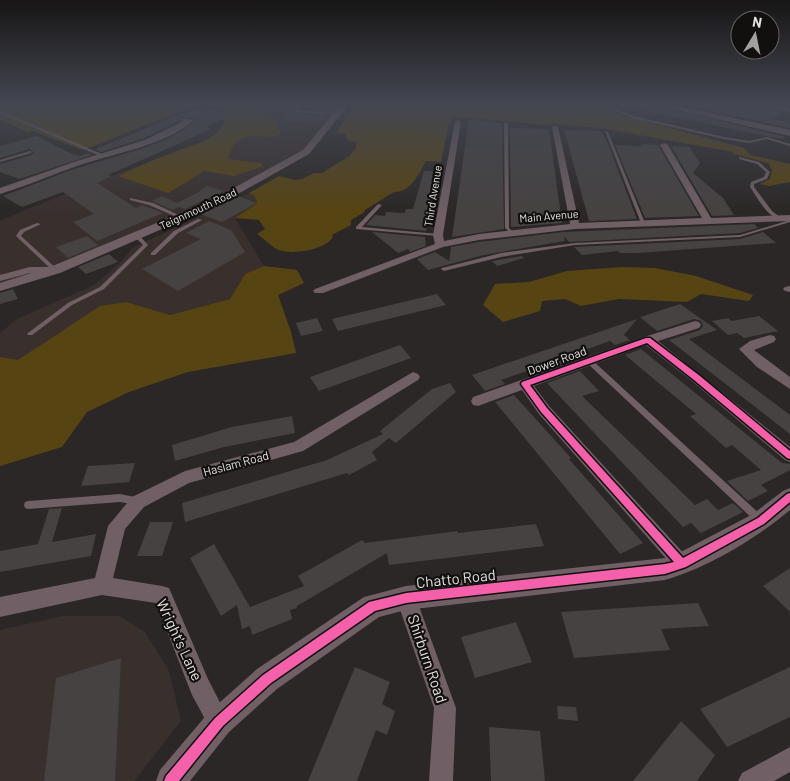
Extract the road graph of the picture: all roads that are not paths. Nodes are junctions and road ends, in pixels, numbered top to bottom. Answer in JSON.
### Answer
{"nodes":[{"id":1,"x":64,"y":139,"type":"edge"},
{"id":2,"x":148,"y":139,"type":"edge"},
{"id":3,"x":318,"y":139,"type":"edge"},
{"id":4,"x":455,"y":139,"type":"edge"},
{"id":5,"x":506,"y":139,"type":"edge"},
{"id":6,"x":558,"y":139,"type":"edge"},
{"id":7,"x":609,"y":139,"type":"edge"},
{"id":8,"x":733,"y":139,"type":"edge"},
{"id":9,"x":760,"y":139,"type":"edge"},
{"id":10,"x":772,"y":139,"type":"edge"},
{"id":11,"x":664,"y":145,"type":"dead end"},
{"id":12,"x":790,"y":145,"type":"edge"},
{"id":13,"x":30,"y":152,"type":"dead end"},
{"id":14,"x":101,"y":155,"type":"junction"},
{"id":15,"x":740,"y":158,"type":"dead end"},
{"id":16,"x":0,"y":161,"type":"edge"},
{"id":17,"x":2,"y":189,"type":"edge"},
{"id":18,"x":132,"y":199,"type":"dead end"},
{"id":19,"x":380,"y":205,"type":"dead end"},
{"id":20,"x":778,"y":218,"type":"junction"},
{"id":21,"x":200,"y":220,"type":"dead end"},
{"id":22,"x":707,"y":220,"type":"junction"},
{"id":23,"x":790,"y":220,"type":"edge"},
{"id":24,"x":179,"y":222,"type":"junction"},
{"id":25,"x":643,"y":223,"type":"junction"},
{"id":26,"x":39,"y":224,"type":"dead end"},
{"id":27,"x":575,"y":226,"type":"junction"},
{"id":28,"x":511,"y":232,"type":"junction"},
{"id":29,"x":137,"y":236,"type":"junction"},
{"id":30,"x":439,"y":240,"type":"junction"},
{"id":31,"x":153,"y":254,"type":"dead end"},
{"id":32,"x":444,"y":269,"type":"dead end"},
{"id":33,"x":55,"y":270,"type":"junction"},
{"id":34,"x":0,"y":278,"type":"edge"},
{"id":35,"x":0,"y":287,"type":"edge"},
{"id":36,"x":319,"y":291,"type":"dead end"},
{"id":37,"x":695,"y":325,"type":"dead end"},
{"id":38,"x":30,"y":334,"type":"dead end"},
{"id":39,"x":648,"y":340,"type":"junction"},
{"id":40,"x":770,"y":340,"type":"dead end"},
{"id":41,"x":589,"y":361,"type":"junction"},
{"id":42,"x":413,"y":377,"type":"dead end"},
{"id":43,"x":525,"y":384,"type":"junction"},
{"id":44,"x":790,"y":384,"type":"edge"},
{"id":45,"x":478,"y":401,"type":"dead end"},
{"id":46,"x":790,"y":456,"type":"edge"},
{"id":47,"x":790,"y":497,"type":"edge"},
{"id":48,"x":138,"y":502,"type":"junction"},
{"id":49,"x":28,"y":506,"type":"dead end"},
{"id":50,"x":761,"y":521,"type":"junction"},
{"id":51,"x":682,"y":564,"type":"junction"},
{"id":52,"x":102,"y":586,"type":"junction"},
{"id":53,"x":406,"y":598,"type":"junction"},
{"id":54,"x":0,"y":607,"type":"edge"},
{"id":55,"x":219,"y":722,"type":"junction"},
{"id":56,"x":790,"y":759,"type":"edge"},
{"id":57,"x":172,"y":781,"type":"edge"},
{"id":58,"x":440,"y":781,"type":"edge"},
{"id":59,"x":750,"y":781,"type":"edge"}],
"edges":[{"from":1,"to":14,"type":"lane"},
{"from":2,"to":14,"type":"street"},
{"from":3,"to":24,"type":"street","name":"Teignmouth Road"},
{"from":4,"to":30,"type":"street","name":"Third Avenue"},
{"from":5,"to":28,"type":"lane"},
{"from":6,"to":27,"type":"street"},
{"from":7,"to":25,"type":"lane"},
{"from":8,"to":9,"type":"lane"},
{"from":10,"to":12,"type":"lane"},
{"from":11,"to":22,"type":"street"},
{"from":13,"to":16,"type":"lane"},
{"from":14,"to":17,"type":"street"},
{"from":15,"to":20,"type":"lane"},
{"from":18,"to":24,"type":"lane"},
{"from":19,"to":30,"type":"lane"},
{"from":20,"to":22,"type":"street","name":"Main Avenue"},
{"from":20,"to":23,"type":"street","name":"Main Avenue"},
{"from":21,"to":24,"type":"lane"},
{"from":22,"to":25,"type":"street","name":"Main Avenue"},
{"from":23,"to":32,"type":"lane"},
{"from":24,"to":29,"type":"street","name":"Teignmouth Road"},
{"from":24,"to":31,"type":"lane"},
{"from":25,"to":27,"type":"street","name":"Main Avenue"},
{"from":26,"to":33,"type":"lane"},
{"from":27,"to":28,"type":"street","name":"Main Avenue"},
{"from":28,"to":30,"type":"street","name":"Main Avenue"},
{"from":29,"to":33,"type":"street","name":"Teignmouth Road"},
{"from":29,"to":38,"type":"lane"},
{"from":30,"to":36,"type":"street","name":"Main Avenue"},
{"from":33,"to":34,"type":"street","name":"Teignmouth Road"},
{"from":33,"to":35,"type":"street","name":"Teignmouth Road"},
{"from":37,"to":39,"type":"street","name":"Dower Road"},
{"from":39,"to":41,"type":"street","name":"Dower Road"},
{"from":39,"to":46,"type":"street"},
{"from":40,"to":44,"type":"street"},
{"from":41,"to":43,"type":"street","name":"Dower Road"},
{"from":41,"to":50,"type":"lane"},
{"from":42,"to":48,"type":"street","name":"Haslam Road"},
{"from":43,"to":45,"type":"street","name":"Dower Road"},
{"from":43,"to":51,"type":"street","name":"Dower Road"},
{"from":47,"to":50,"type":"street","name":"Chatto Road"},
{"from":48,"to":49,"type":"lane"},
{"from":48,"to":52,"type":"street","name":"Haslam Road"},
{"from":50,"to":51,"type":"street","name":"Chatto Road"},
{"from":51,"to":53,"type":"street","name":"Chatto Road"},
{"from":52,"to":54,"type":"street","name":"Wright's Lane"},
{"from":52,"to":55,"type":"street","name":"Wright's Lane"},
{"from":53,"to":55,"type":"street","name":"Chatto Road"},
{"from":53,"to":58,"type":"street","name":"Shirburn Road"},
{"from":55,"to":57,"type":"street","name":"Chatto Road"},
{"from":56,"to":59,"type":"street"}]}
